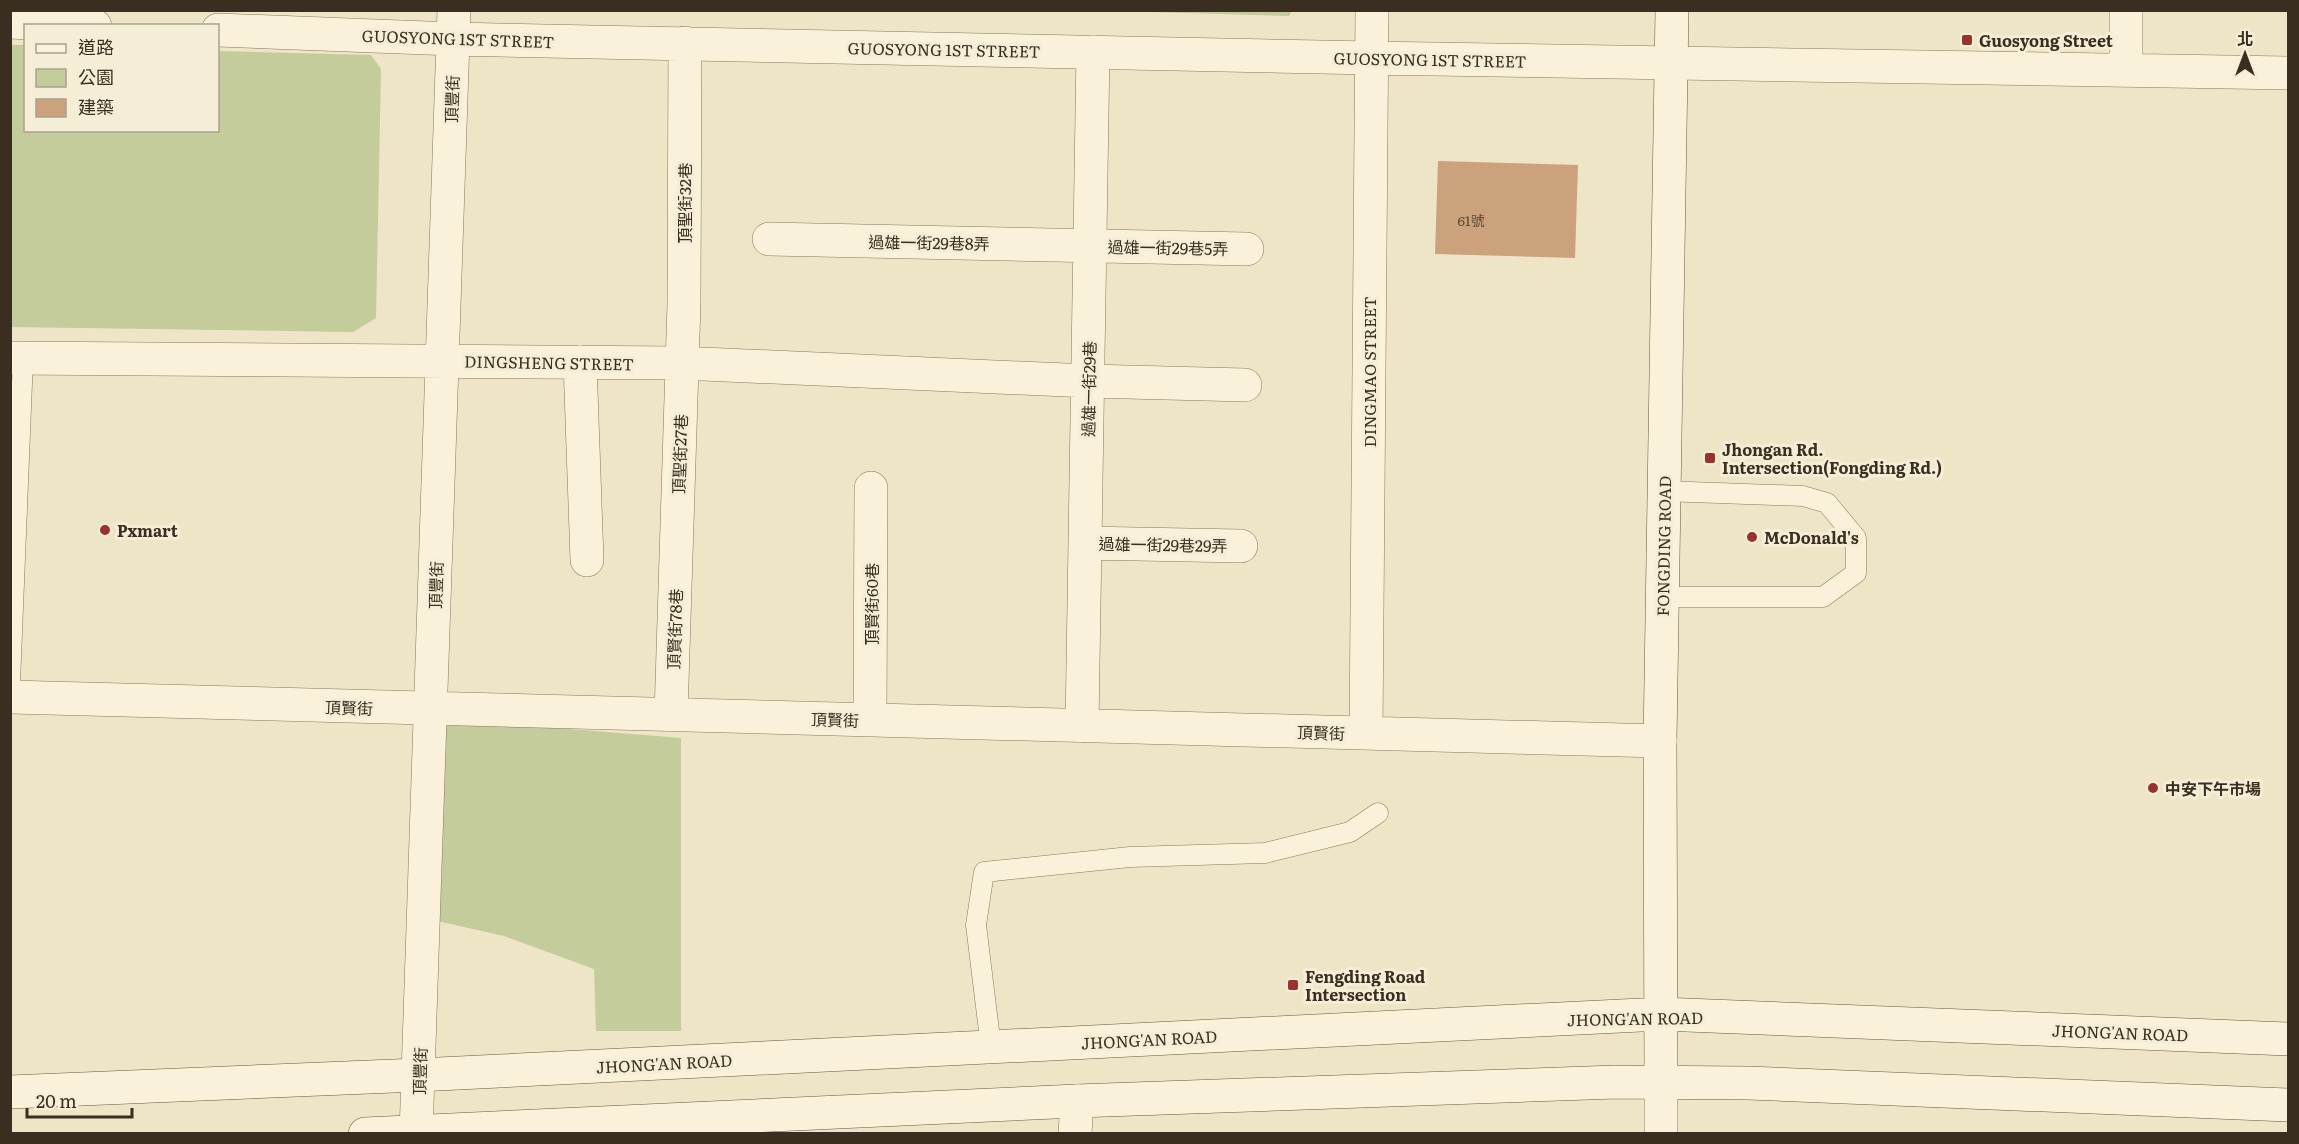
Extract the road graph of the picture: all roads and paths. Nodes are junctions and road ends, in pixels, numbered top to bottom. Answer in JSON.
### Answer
{"nodes":[{"id":1,"x":1372,"y":10,"type":"edge"},
{"id":2,"x":1672,"y":10,"type":"edge"},
{"id":3,"x":2126,"y":10,"type":"edge"},
{"id":4,"x":10,"y":22,"type":"edge"},
{"id":5,"x":52,"y":24,"type":"edge"},
{"id":6,"x":454,"y":25,"type":"edge"},
{"id":7,"x":219,"y":30,"type":"edge"},
{"id":8,"x":685,"y":43,"type":"junction"},
{"id":9,"x":1093,"y":52,"type":"junction"},
{"id":10,"x":1371,"y":58,"type":"junction"},
{"id":11,"x":1671,"y":64,"type":"junction"},
{"id":12,"x":2126,"y":70,"type":"junction"},
{"id":13,"x":2289,"y":73,"type":"edge"},
{"id":14,"x":769,"y":239,"type":"dead end"},
{"id":15,"x":1089,"y":246,"type":"junction"},
{"id":16,"x":1247,"y":249,"type":"dead end"},
{"id":17,"x":17,"y":358,"type":"edge"},
{"id":18,"x":443,"y":361,"type":"junction"},
{"id":19,"x":580,"y":362,"type":"junction"},
{"id":20,"x":681,"y":363,"type":"junction"},
{"id":21,"x":1088,"y":381,"type":"junction"},
{"id":22,"x":1245,"y":385,"type":"dead end"},
{"id":23,"x":871,"y":488,"type":"dead end"},
{"id":24,"x":1663,"y":491,"type":"junction"},
{"id":25,"x":1085,"y":543,"type":"junction"},
{"id":26,"x":676,"y":544,"type":"joint"},
{"id":27,"x":1241,"y":546,"type":"dead end"},
{"id":28,"x":587,"y":560,"type":"dead end"},
{"id":29,"x":1662,"y":597,"type":"junction"},
{"id":30,"x":10,"y":683,"type":"edge"},
{"id":31,"x":10,"y":697,"type":"edge"},
{"id":32,"x":431,"y":709,"type":"junction"},
{"id":33,"x":671,"y":715,"type":"junction"},
{"id":34,"x":870,"y":720,"type":"junction"},
{"id":35,"x":1082,"y":726,"type":"junction"},
{"id":36,"x":1366,"y":733,"type":"junction"},
{"id":37,"x":1660,"y":741,"type":"junction"},
{"id":38,"x":1378,"y":813,"type":"dead end"},
{"id":39,"x":1661,"y":1014,"type":"junction"},
{"id":40,"x":2289,"y":1039,"type":"edge"},
{"id":41,"x":991,"y":1047,"type":"junction"},
{"id":42,"x":418,"y":1075,"type":"junction"},
{"id":43,"x":1661,"y":1081,"type":"junction"},
{"id":44,"x":10,"y":1092,"type":"edge"},
{"id":45,"x":1077,"y":1101,"type":"junction"},
{"id":46,"x":2289,"y":1105,"type":"edge"},
{"id":47,"x":416,"y":1132,"type":"edge"},
{"id":48,"x":365,"y":1134,"type":"edge"},
{"id":49,"x":1075,"y":1134,"type":"edge"},
{"id":50,"x":1661,"y":1134,"type":"edge"}],
"edges":[{"from":1,"to":10,"type":"street","name":"DINGMAO STREET"},
{"from":2,"to":11,"type":"street","name":"FONGDING ROAD"},
{"from":3,"to":12,"type":"street"},
{"from":4,"to":5,"type":"street"},
{"from":6,"to":7,"type":"street","name":"GUOSYONG 1ST STREET"},
{"from":6,"to":8,"type":"street","name":"GUOSYONG 1ST STREET"},
{"from":6,"to":18,"type":"street","name":"頂豐街"},
{"from":8,"to":9,"type":"street","name":"GUOSYONG 1ST STREET"},
{"from":8,"to":20,"type":"street","name":"頂聖街32巷"},
{"from":9,"to":10,"type":"street","name":"GUOSYONG 1ST STREET"},
{"from":9,"to":15,"type":"street","name":"過雄一街29巷"},
{"from":10,"to":11,"type":"street","name":"GUOSYONG 1ST STREET"},
{"from":10,"to":36,"type":"street","name":"DINGMAO STREET"},
{"from":11,"to":12,"type":"street"},
{"from":11,"to":24,"type":"street","name":"FONGDING ROAD"},
{"from":12,"to":13,"type":"street"},
{"from":14,"to":15,"type":"street","name":"過雄一街29巷8弄"},
{"from":15,"to":16,"type":"street","name":"過雄一街29巷5弄"},
{"from":15,"to":21,"type":"street","name":"過雄一街29巷"},
{"from":17,"to":18,"type":"street","name":"DINGSHENG STREET"},
{"from":17,"to":30,"type":"lane"},
{"from":18,"to":19,"type":"street","name":"DINGSHENG STREET"},
{"from":18,"to":32,"type":"street","name":"頂豐街"},
{"from":19,"to":20,"type":"street","name":"DINGSHENG STREET"},
{"from":19,"to":28,"type":"street"},
{"from":20,"to":21,"type":"street","name":"DINGSHENG STREET"},
{"from":20,"to":26,"type":"street","name":"頂聖街27巷"},
{"from":21,"to":22,"type":"street","name":"DINGSHENG STREET"},
{"from":21,"to":25,"type":"street","name":"過雄一街29巷"},
{"from":23,"to":34,"type":"street","name":"頂賢街60巷"},
{"from":24,"to":29,"type":"street","name":"FONGDING ROAD"},
{"from":24,"to":29,"type":"lane"},
{"from":25,"to":27,"type":"street","name":"過雄一街29巷29弄"},
{"from":25,"to":35,"type":"street","name":"過雄一街29巷"},
{"from":26,"to":33,"type":"street","name":"頂賢街78巷"},
{"from":29,"to":37,"type":"street","name":"FONGDING ROAD"},
{"from":31,"to":32,"type":"street","name":"頂賢街"},
{"from":32,"to":33,"type":"street","name":"頂賢街"},
{"from":32,"to":42,"type":"street","name":"頂豐街"},
{"from":33,"to":34,"type":"street","name":"頂賢街"},
{"from":34,"to":35,"type":"street","name":"頂賢街"},
{"from":35,"to":36,"type":"street","name":"頂賢街"},
{"from":36,"to":37,"type":"street","name":"頂賢街"},
{"from":37,"to":39,"type":"street","name":"FONGDING ROAD"},
{"from":38,"to":41,"type":"lane"},
{"from":39,"to":40,"type":"street","name":"JHONG'AN ROAD"},
{"from":39,"to":41,"type":"street","name":"JHONG'AN ROAD"},
{"from":39,"to":43,"type":"street","name":"FONGDING ROAD"},
{"from":41,"to":42,"type":"street","name":"JHONG'AN ROAD"},
{"from":42,"to":44,"type":"street","name":"JHONG'AN ROAD"},
{"from":42,"to":47,"type":"street","name":"頂豐街"},
{"from":43,"to":45,"type":"street"},
{"from":43,"to":46,"type":"street"},
{"from":43,"to":50,"type":"street","name":"FONGDING ROAD"},
{"from":45,"to":47,"type":"street"},
{"from":45,"to":49,"type":"street"},
{"from":47,"to":48,"type":"street"}]}
